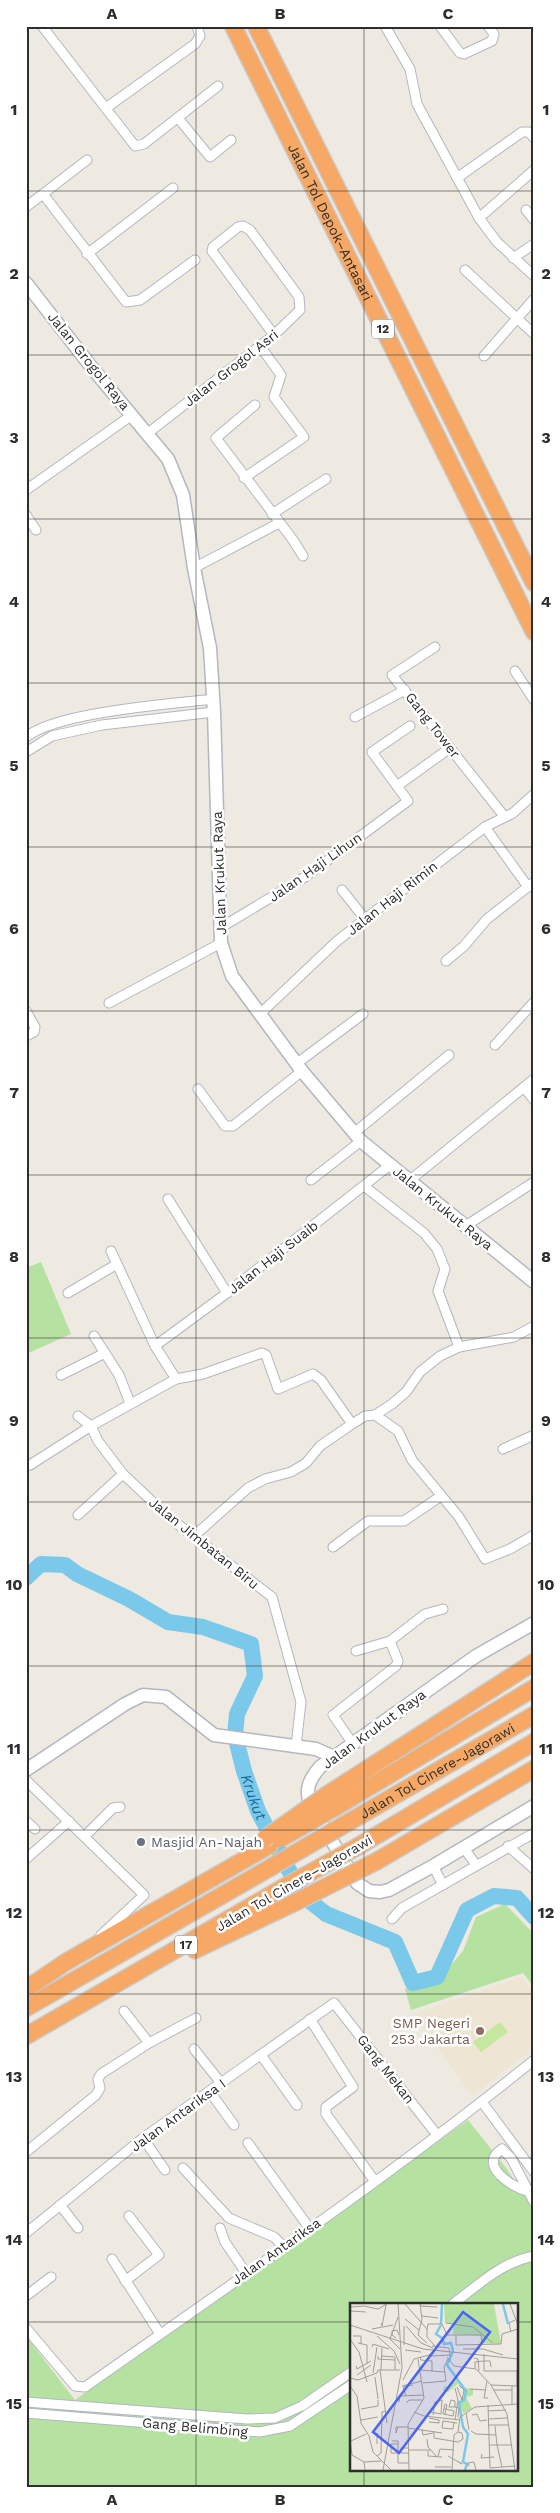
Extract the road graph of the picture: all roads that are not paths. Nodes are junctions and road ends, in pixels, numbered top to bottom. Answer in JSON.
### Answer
{"nodes":[{"id":1,"x":42,"y":26,"type":"edge"},
{"id":2,"x":197,"y":26,"type":"edge"},
{"id":3,"x":233,"y":26,"type":"edge"},
{"id":4,"x":256,"y":26,"type":"edge"},
{"id":5,"x":386,"y":26,"type":"edge"},
{"id":6,"x":440,"y":26,"type":"edge"},
{"id":7,"x":488,"y":26,"type":"edge"},
{"id":8,"x":218,"y":86,"type":"dead end"},
{"id":9,"x":106,"y":108,"type":"junction"},
{"id":10,"x":178,"y":118,"type":"junction"},
{"id":11,"x":534,"y":138,"type":"edge"},
{"id":12,"x":231,"y":140,"type":"dead end"},
{"id":13,"x":87,"y":160,"type":"dead end"},
{"id":14,"x":534,"y":170,"type":"edge"},
{"id":15,"x":457,"y":178,"type":"junction"},
{"id":16,"x":172,"y":188,"type":"dead end"},
{"id":17,"x":43,"y":194,"type":"junction"},
{"id":18,"x":26,"y":207,"type":"edge"},
{"id":19,"x":526,"y":210,"type":"dead end"},
{"id":20,"x":479,"y":218,"type":"junction"},
{"id":21,"x":534,"y":220,"type":"edge"},
{"id":22,"x":534,"y":244,"type":"edge"},
{"id":23,"x":87,"y":254,"type":"junction"},
{"id":24,"x":514,"y":258,"type":"junction"},
{"id":25,"x":195,"y":260,"type":"dead end"},
{"id":26,"x":465,"y":270,"type":"dead end"},
{"id":27,"x":534,"y":276,"type":"edge"},
{"id":28,"x":26,"y":283,"type":"edge"},
{"id":29,"x":534,"y":299,"type":"edge"},
{"id":30,"x":517,"y":317,"type":"junction"},
{"id":31,"x":534,"y":334,"type":"edge"},
{"id":32,"x":274,"y":335,"type":"junction"},
{"id":33,"x":260,"y":346,"type":"junction"},
{"id":34,"x":484,"y":356,"type":"dead end"},
{"id":35,"x":255,"y":405,"type":"dead end"},
{"id":36,"x":132,"y":415,"type":"junction"},
{"id":37,"x":148,"y":433,"type":"junction"},
{"id":38,"x":244,"y":478,"type":"junction"},
{"id":39,"x":326,"y":479,"type":"dead end"},
{"id":40,"x":26,"y":490,"type":"edge"},
{"id":41,"x":272,"y":514,"type":"junction"},
{"id":42,"x":26,"y":515,"type":"edge"},
{"id":43,"x":279,"y":523,"type":"junction"},
{"id":44,"x":36,"y":530,"type":"dead end"},
{"id":45,"x":303,"y":556,"type":"dead end"},
{"id":46,"x":194,"y":568,"type":"junction"},
{"id":47,"x":534,"y":583,"type":"edge"},
{"id":48,"x":534,"y":632,"type":"edge"},
{"id":49,"x":435,"y":647,"type":"dead end"},
{"id":50,"x":515,"y":670,"type":"dead end"},
{"id":51,"x":405,"y":690,"type":"junction"},
{"id":52,"x":534,"y":700,"type":"edge"},
{"id":53,"x":214,"y":705,"type":"junction"},
{"id":54,"x":355,"y":717,"type":"dead end"},
{"id":55,"x":410,"y":726,"type":"dead end"},
{"id":56,"x":31,"y":732,"type":"edge"},
{"id":57,"x":43,"y":740,"type":"junction"},
{"id":58,"x":450,"y":748,"type":"junction"},
{"id":59,"x":26,"y":752,"type":"edge"},
{"id":60,"x":397,"y":786,"type":"junction"},
{"id":61,"x":534,"y":794,"type":"edge"},
{"id":62,"x":504,"y":816,"type":"junction"},
{"id":63,"x":485,"y":828,"type":"junction"},
{"id":64,"x":531,"y":884,"type":"edge"},
{"id":65,"x":342,"y":890,"type":"dead end"},
{"id":66,"x":364,"y":918,"type":"junction"},
{"id":67,"x":220,"y":928,"type":"junction"},
{"id":68,"x":221,"y":943,"type":"junction"},
{"id":69,"x":446,"y":961,"type":"dead end"},
{"id":70,"x":534,"y":1002,"type":"edge"},
{"id":71,"x":109,"y":1003,"type":"dead end"},
{"id":72,"x":26,"y":1011,"type":"edge"},
{"id":73,"x":260,"y":1014,"type":"junction"},
{"id":74,"x":363,"y":1014,"type":"dead end"},
{"id":75,"x":26,"y":1036,"type":"edge"},
{"id":76,"x":495,"y":1045,"type":"dead end"},
{"id":77,"x":449,"y":1055,"type":"dead end"},
{"id":78,"x":299,"y":1068,"type":"junction"},
{"id":79,"x":534,"y":1080,"type":"edge"},
{"id":80,"x":524,"y":1087,"type":"junction"},
{"id":81,"x":198,"y":1090,"type":"dead end"},
{"id":82,"x":534,"y":1100,"type":"edge"},
{"id":83,"x":356,"y":1140,"type":"junction"},
{"id":84,"x":390,"y":1165,"type":"junction"},
{"id":85,"x":311,"y":1180,"type":"dead end"},
{"id":86,"x":409,"y":1181,"type":"junction"},
{"id":87,"x":534,"y":1182,"type":"edge"},
{"id":88,"x":367,"y":1183,"type":"junction"},
{"id":89,"x":168,"y":1199,"type":"dead end"},
{"id":90,"x":467,"y":1226,"type":"junction"},
{"id":91,"x":111,"y":1251,"type":"dead end"},
{"id":92,"x":117,"y":1264,"type":"junction"},
{"id":93,"x":534,"y":1282,"type":"edge"},
{"id":94,"x":68,"y":1293,"type":"dead end"},
{"id":95,"x":227,"y":1293,"type":"junction"},
{"id":96,"x":534,"y":1326,"type":"edge"},
{"id":97,"x":94,"y":1336,"type":"dead end"},
{"id":98,"x":155,"y":1346,"type":"junction"},
{"id":99,"x":459,"y":1347,"type":"junction"},
{"id":100,"x":103,"y":1354,"type":"junction"},
{"id":101,"x":61,"y":1375,"type":"dead end"},
{"id":102,"x":176,"y":1378,"type":"junction"},
{"id":103,"x":130,"y":1403,"type":"junction"},
{"id":104,"x":375,"y":1415,"type":"junction"},
{"id":105,"x":78,"y":1416,"type":"dead end"},
{"id":106,"x":352,"y":1424,"type":"junction"},
{"id":107,"x":91,"y":1426,"type":"junction"},
{"id":108,"x":534,"y":1435,"type":"edge"},
{"id":109,"x":503,"y":1449,"type":"dead end"},
{"id":110,"x":30,"y":1465,"type":"dead end"},
{"id":111,"x":123,"y":1474,"type":"junction"},
{"id":112,"x":442,"y":1496,"type":"junction"},
{"id":113,"x":78,"y":1515,"type":"dead end"},
{"id":114,"x":534,"y":1534,"type":"edge"},
{"id":115,"x":194,"y":1536,"type":"junction"},
{"id":116,"x":333,"y":1547,"type":"dead end"},
{"id":117,"x":442,"y":1609,"type":"dead end"},
{"id":118,"x":534,"y":1622,"type":"edge"},
{"id":119,"x":390,"y":1640,"type":"junction"},
{"id":120,"x":356,"y":1652,"type":"dead end"},
{"id":121,"x":534,"y":1662,"type":"edge"},
{"id":122,"x":534,"y":1688,"type":"edge"},
{"id":123,"x":534,"y":1715,"type":"edge"},
{"id":124,"x":534,"y":1742,"type":"edge"},
{"id":125,"x":353,"y":1744,"type":"junction"},
{"id":126,"x":296,"y":1746,"type":"junction"},
{"id":127,"x":334,"y":1757,"type":"junction"},
{"id":128,"x":534,"y":1769,"type":"edge"},
{"id":129,"x":26,"y":1770,"type":"edge"},
{"id":130,"x":26,"y":1780,"type":"edge"},
{"id":131,"x":332,"y":1800,"type":"junction"},
{"id":132,"x":534,"y":1806,"type":"edge"},
{"id":133,"x":120,"y":1807,"type":"dead end"},
{"id":134,"x":26,"y":1821,"type":"edge"},
{"id":135,"x":69,"y":1821,"type":"junction"},
{"id":136,"x":342,"y":1826,"type":"joint"},
{"id":137,"x":35,"y":1829,"type":"dead end"},
{"id":138,"x":534,"y":1833,"type":"edge"},
{"id":139,"x":85,"y":1836,"type":"junction"},
{"id":140,"x":508,"y":1846,"type":"junction"},
{"id":141,"x":464,"y":1848,"type":"junction"},
{"id":142,"x":26,"y":1859,"type":"edge"},
{"id":143,"x":476,"y":1865,"type":"junction"},
{"id":144,"x":433,"y":1866,"type":"junction"},
{"id":145,"x":534,"y":1869,"type":"edge"},
{"id":146,"x":443,"y":1885,"type":"junction"},
{"id":147,"x":392,"y":1919,"type":"dead end"},
{"id":148,"x":101,"y":1935,"type":"dead end"},
{"id":149,"x":26,"y":1989,"type":"edge"},
{"id":150,"x":85,"y":2003,"type":"junction"},
{"id":151,"x":334,"y":2004,"type":"joint"},
{"id":152,"x":26,"y":2008,"type":"edge"},
{"id":153,"x":124,"y":2011,"type":"dead end"},
{"id":154,"x":196,"y":2018,"type":"dead end"},
{"id":155,"x":310,"y":2019,"type":"junction"},
{"id":156,"x":26,"y":2036,"type":"edge"},
{"id":157,"x":149,"y":2043,"type":"junction"},
{"id":158,"x":194,"y":2049,"type":"dead end"},
{"id":159,"x":260,"y":2055,"type":"junction"},
{"id":160,"x":534,"y":2060,"type":"edge"},
{"id":161,"x":221,"y":2083,"type":"junction"},
{"id":162,"x":210,"y":2092,"type":"junction"},
{"id":163,"x":482,"y":2102,"type":"junction"},
{"id":164,"x":297,"y":2105,"type":"dead end"},
{"id":165,"x":234,"y":2125,"type":"dead end"},
{"id":166,"x":437,"y":2135,"type":"junction"},
{"id":167,"x":143,"y":2138,"type":"junction"},
{"id":168,"x":248,"y":2143,"type":"dead end"},
{"id":169,"x":26,"y":2152,"type":"edge"},
{"id":170,"x":184,"y":2168,"type":"dead end"},
{"id":171,"x":166,"y":2170,"type":"dead end"},
{"id":172,"x":534,"y":2172,"type":"edge"},
{"id":173,"x":374,"y":2180,"type":"junction"},
{"id":174,"x":527,"y":2191,"type":"junction"},
{"id":175,"x":534,"y":2202,"type":"edge"},
{"id":176,"x":60,"y":2205,"type":"junction"},
{"id":177,"x":128,"y":2216,"type":"dead end"},
{"id":178,"x":78,"y":2228,"type":"dead end"},
{"id":179,"x":220,"y":2228,"type":"dead end"},
{"id":180,"x":310,"y":2229,"type":"junction"},
{"id":181,"x":26,"y":2233,"type":"edge"},
{"id":182,"x":284,"y":2247,"type":"junction"},
{"id":183,"x":534,"y":2256,"type":"edge"},
{"id":184,"x":112,"y":2259,"type":"dead end"},
{"id":185,"x":246,"y":2273,"type":"junction"},
{"id":186,"x":51,"y":2277,"type":"dead end"},
{"id":187,"x":125,"y":2281,"type":"junction"},
{"id":188,"x":26,"y":2296,"type":"edge"},
{"id":189,"x":454,"y":2303,"type":"edge"},
{"id":190,"x":26,"y":2328,"type":"edge"},
{"id":191,"x":160,"y":2334,"type":"junction"},
{"id":192,"x":350,"y":2373,"type":"edge"},
{"id":193,"x":350,"y":2386,"type":"edge"},
{"id":194,"x":26,"y":2402,"type":"edge"},
{"id":195,"x":26,"y":2413,"type":"edge"},
{"id":196,"x":275,"y":2418,"type":"junction"},
{"id":197,"x":277,"y":2430,"type":"junction"}],
"edges":[{"from":1,"to":9,"type":"street"},
{"from":2,"to":9,"type":"street"},
{"from":3,"to":48,"type":"highway","name":"Jalan Tol Depok–Antasari","number":"12"},
{"from":4,"to":47,"type":"highway","name":"Jalan Tol Depok–Antasari","number":"12"},
{"from":5,"to":15,"type":"street"},
{"from":6,"to":7,"type":"street"},
{"from":8,"to":10,"type":"street"},
{"from":9,"to":10,"type":"street"},
{"from":10,"to":12,"type":"street"},
{"from":11,"to":15,"type":"street"},
{"from":13,"to":17,"type":"street"},
{"from":14,"to":20,"type":"street"},
{"from":15,"to":20,"type":"street"},
{"from":16,"to":23,"type":"street"},
{"from":17,"to":18,"type":"street"},
{"from":17,"to":23,"type":"street"},
{"from":19,"to":21,"type":"street"},
{"from":20,"to":24,"type":"street"},
{"from":22,"to":24,"type":"street"},
{"from":23,"to":25,"type":"street"},
{"from":24,"to":27,"type":"street"},
{"from":26,"to":30,"type":"street"},
{"from":28,"to":36,"type":"street","name":"Jalan Grogol Raya"},
{"from":29,"to":30,"type":"street"},
{"from":30,"to":31,"type":"street"},
{"from":30,"to":34,"type":"street"},
{"from":32,"to":32,"type":"street","name":"Jalan Grogol Asri"},
{"from":32,"to":33,"type":"street","name":"Jalan Grogol Asri"},
{"from":33,"to":37,"type":"street","name":"Jalan Grogol Asri"},
{"from":33,"to":38,"type":"street"},
{"from":35,"to":38,"type":"street"},
{"from":36,"to":37,"type":"street","name":"Jalan Krukut Raya"},
{"from":36,"to":40,"type":"street"},
{"from":37,"to":46,"type":"street","name":"Jalan Krukut Raya"},
{"from":38,"to":41,"type":"street"},
{"from":39,"to":41,"type":"street"},
{"from":41,"to":43,"type":"street"},
{"from":42,"to":44,"type":"street"},
{"from":43,"to":45,"type":"street"},
{"from":43,"to":46,"type":"street"},
{"from":46,"to":53,"type":"street","name":"Jalan Krukut Raya"},
{"from":49,"to":51,"type":"street","name":"Gang Tower"},
{"from":50,"to":52,"type":"street"},
{"from":51,"to":54,"type":"street"},
{"from":51,"to":58,"type":"street","name":"Gang Tower"},
{"from":53,"to":56,"type":"street"},
{"from":53,"to":57,"type":"street"},
{"from":53,"to":67,"type":"street","name":"Jalan Krukut Raya"},
{"from":55,"to":60,"type":"street"},
{"from":56,"to":57,"type":"street"},
{"from":57,"to":59,"type":"street"},
{"from":58,"to":60,"type":"street"},
{"from":58,"to":62,"type":"street","name":"Gang Tower"},
{"from":60,"to":67,"type":"street","name":"Jalan Haji Lihun"},
{"from":61,"to":62,"type":"street","name":"Jalan Haji Rimin"},
{"from":62,"to":63,"type":"street","name":"Jalan Haji Rimin"},
{"from":63,"to":64,"type":"street"},
{"from":63,"to":66,"type":"street","name":"Jalan Haji Rimin"},
{"from":64,"to":69,"type":"street"},
{"from":65,"to":66,"type":"street"},
{"from":66,"to":73,"type":"street","name":"Jalan Haji Rimin"},
{"from":67,"to":68,"type":"street","name":"Jalan Krukut Raya"},
{"from":68,"to":71,"type":"street"},
{"from":68,"to":73,"type":"street","name":"Jalan Krukut Raya"},
{"from":70,"to":76,"type":"street"},
{"from":72,"to":75,"type":"street"},
{"from":73,"to":78,"type":"street","name":"Jalan Krukut Raya"},
{"from":74,"to":78,"type":"street"},
{"from":77,"to":83,"type":"street"},
{"from":78,"to":81,"type":"street"},
{"from":78,"to":83,"type":"street","name":"Jalan Krukut Raya"},
{"from":79,"to":80,"type":"street"},
{"from":80,"to":82,"type":"street"},
{"from":80,"to":86,"type":"street"},
{"from":83,"to":84,"type":"street","name":"Jalan Krukut Raya"},
{"from":83,"to":85,"type":"street"},
{"from":84,"to":86,"type":"street","name":"Jalan Krukut Raya"},
{"from":84,"to":88,"type":"street","name":"Jalan Haji Suaib"},
{"from":86,"to":90,"type":"street","name":"Jalan Krukut Raya"},
{"from":87,"to":90,"type":"street"},
{"from":88,"to":95,"type":"street","name":"Jalan Haji Suaib"},
{"from":88,"to":99,"type":"street"},
{"from":89,"to":95,"type":"street"},
{"from":90,"to":93,"type":"street","name":"Jalan Krukut Raya"},
{"from":91,"to":92,"type":"street"},
{"from":92,"to":94,"type":"street"},
{"from":92,"to":98,"type":"street"},
{"from":95,"to":98,"type":"street","name":"Jalan Haji Suaib"},
{"from":96,"to":99,"type":"street"},
{"from":97,"to":100,"type":"street"},
{"from":98,"to":102,"type":"street"},
{"from":99,"to":104,"type":"street"},
{"from":100,"to":101,"type":"street"},
{"from":100,"to":103,"type":"street"},
{"from":102,"to":103,"type":"street"},
{"from":102,"to":106,"type":"street"},
{"from":103,"to":107,"type":"street"},
{"from":104,"to":106,"type":"street"},
{"from":104,"to":112,"type":"street"},
{"from":105,"to":107,"type":"street"},
{"from":106,"to":115,"type":"street"},
{"from":107,"to":110,"type":"street"},
{"from":107,"to":111,"type":"street","name":"Jalan Jimbatan Biru"},
{"from":108,"to":109,"type":"street"},
{"from":111,"to":113,"type":"street"},
{"from":111,"to":115,"type":"street","name":"Jalan Jimbatan Biru"},
{"from":112,"to":114,"type":"street"},
{"from":112,"to":116,"type":"street"},
{"from":115,"to":126,"type":"street","name":"Jalan Jimbatan Biru"},
{"from":117,"to":119,"type":"street"},
{"from":118,"to":125,"type":"street","name":"Jalan Krukut Raya"},
{"from":119,"to":120,"type":"street"},
{"from":119,"to":125,"type":"street"},
{"from":121,"to":131,"type":"highway"},
{"from":122,"to":131,"type":"highway"},
{"from":123,"to":136,"type":"highway","name":"Jalan Tol Cinere-Jagorawi","number":"17"},
{"from":124,"to":150,"type":"highway","name":"Jalan Tol Cinere–Jagorawi","number":"17","bridge":true},
{"from":125,"to":127,"type":"street","name":"Jalan Krukut Raya"},
{"from":126,"to":127,"type":"street"},
{"from":126,"to":129,"type":"street"},
{"from":127,"to":144,"type":"street","name":"Jalan Krukut Raya"},
{"from":128,"to":150,"type":"highway","bridge":true},
{"from":130,"to":135,"type":"street"},
{"from":131,"to":149,"type":"highway","bridge":true},
{"from":132,"to":141,"type":"street","name":"Jalan Krukut Raya"},
{"from":133,"to":139,"type":"street"},
{"from":134,"to":137,"type":"street"},
{"from":135,"to":139,"type":"street"},
{"from":135,"to":142,"type":"street"},
{"from":136,"to":152,"type":"highway","name":"Jalan Tol Cinere–Jagorawi","number":"17","bridge":true},
{"from":138,"to":140,"type":"street"},
{"from":139,"to":148,"type":"street"},
{"from":140,"to":143,"type":"street"},
{"from":140,"to":145,"type":"street"},
{"from":141,"to":143,"type":"street"},
{"from":141,"to":144,"type":"street","name":"Jalan Krukut Raya"},
{"from":143,"to":146,"type":"street"},
{"from":144,"to":146,"type":"street"},
{"from":146,"to":147,"type":"street"},
{"from":150,"to":156,"type":"highway","name":"Jalan Tol Cinere–Jagorawi","number":"17"},
{"from":151,"to":155,"type":"street","name":"Jalan Antariksa I"},
{"from":151,"to":166,"type":"street","name":"Gang Mekan"},
{"from":153,"to":157,"type":"street"},
{"from":154,"to":157,"type":"street"},
{"from":155,"to":159,"type":"street","name":"Jalan Antariksa I"},
{"from":155,"to":173,"type":"street"},
{"from":157,"to":169,"type":"street"},
{"from":158,"to":161,"type":"street"},
{"from":159,"to":161,"type":"street","name":"Jalan Antariksa I"},
{"from":159,"to":164,"type":"street"},
{"from":160,"to":163,"type":"street","name":"Jalan Antariksa"},
{"from":161,"to":162,"type":"street","name":"Jalan Antariksa I"},
{"from":162,"to":165,"type":"street"},
{"from":162,"to":167,"type":"street","name":"Jalan Antariksa I"},
{"from":163,"to":166,"type":"street","name":"Jalan Antariksa"},
{"from":163,"to":172,"type":"street"},
{"from":166,"to":173,"type":"street","name":"Jalan Antariksa"},
{"from":167,"to":171,"type":"street"},
{"from":167,"to":176,"type":"street","name":"Jalan Antariksa I"},
{"from":168,"to":180,"type":"street"},
{"from":170,"to":182,"type":"street"},
{"from":173,"to":180,"type":"street","name":"Jalan Antariksa"},
{"from":174,"to":174,"type":"street"},
{"from":174,"to":175,"type":"street"},
{"from":176,"to":178,"type":"street"},
{"from":176,"to":181,"type":"street","name":"Jalan Antariksa I"},
{"from":177,"to":187,"type":"street"},
{"from":179,"to":185,"type":"street"},
{"from":180,"to":182,"type":"street","name":"Jalan Antariksa"},
{"from":182,"to":185,"type":"street","name":"Jalan Antariksa"},
{"from":183,"to":189,"type":"street"},
{"from":184,"to":187,"type":"street"},
{"from":185,"to":191,"type":"street","name":"Jalan Antariksa"},
{"from":186,"to":188,"type":"street"},
{"from":187,"to":191,"type":"street"},
{"from":190,"to":191,"type":"street","name":"Jalan Antariksa"},
{"from":192,"to":196,"type":"street","name":"Gang Belimbing"},
{"from":193,"to":197,"type":"street","name":"Gang Belimbing"},
{"from":194,"to":196,"type":"street","name":"Gang Belimbing"},
{"from":195,"to":197,"type":"street","name":"Gang Belimbing"},
{"from":196,"to":197,"type":"street"}]}
